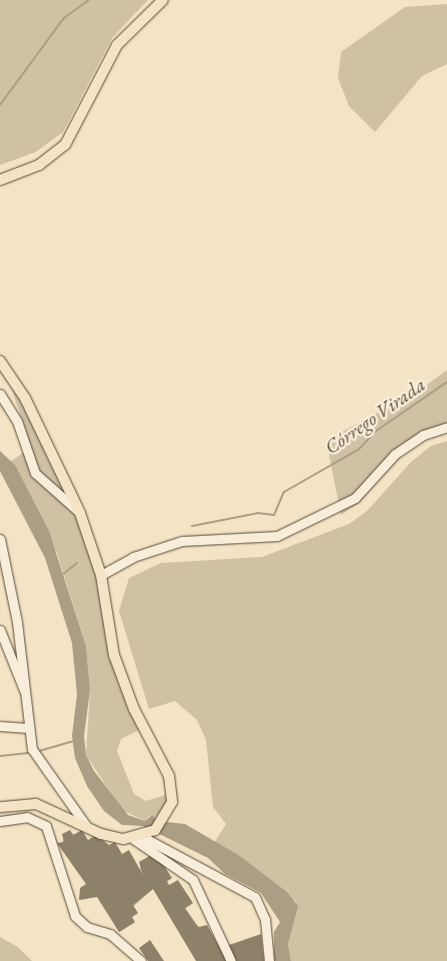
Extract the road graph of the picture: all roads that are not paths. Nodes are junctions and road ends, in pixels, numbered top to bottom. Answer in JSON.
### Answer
{"nodes":[{"id":1,"x":164,"y":0,"type":"edge"},
{"id":2,"x":0,"y":180,"type":"edge"},
{"id":3,"x":0,"y":361,"type":"edge"},
{"id":4,"x":0,"y":394,"type":"edge"},
{"id":5,"x":447,"y":427,"type":"edge"},
{"id":6,"x":80,"y":513,"type":"junction"},
{"id":7,"x":0,"y":539,"type":"edge"},
{"id":8,"x":101,"y":575,"type":"junction"},
{"id":9,"x":0,"y":630,"type":"edge"},
{"id":10,"x":26,"y":693,"type":"junction"},
{"id":11,"x":0,"y":726,"type":"edge"},
{"id":12,"x":28,"y":728,"type":"junction"},
{"id":13,"x":0,"y":808,"type":"edge"},
{"id":14,"x":0,"y":821,"type":"edge"},
{"id":15,"x":87,"y":827,"type":"junction"},
{"id":16,"x":141,"y":836,"type":"junction"},
{"id":17,"x":140,"y":961,"type":"edge"},
{"id":18,"x":231,"y":961,"type":"edge"},
{"id":19,"x":268,"y":961,"type":"edge"}],
"edges":[{"from":1,"to":2,"type":"main road"},
{"from":3,"to":6,"type":"main road"},
{"from":4,"to":6,"type":"street"},
{"from":5,"to":8,"type":"street"},
{"from":6,"to":8,"type":"main road"},
{"from":7,"to":10,"type":"street"},
{"from":8,"to":16,"type":"main road"},
{"from":9,"to":10,"type":"street"},
{"from":10,"to":12,"type":"street"},
{"from":11,"to":12,"type":"street"},
{"from":12,"to":15,"type":"street"},
{"from":13,"to":15,"type":"main road"},
{"from":14,"to":17,"type":"street"},
{"from":15,"to":16,"type":"main road"},
{"from":16,"to":18,"type":"street"},
{"from":16,"to":19,"type":"street"}]}
